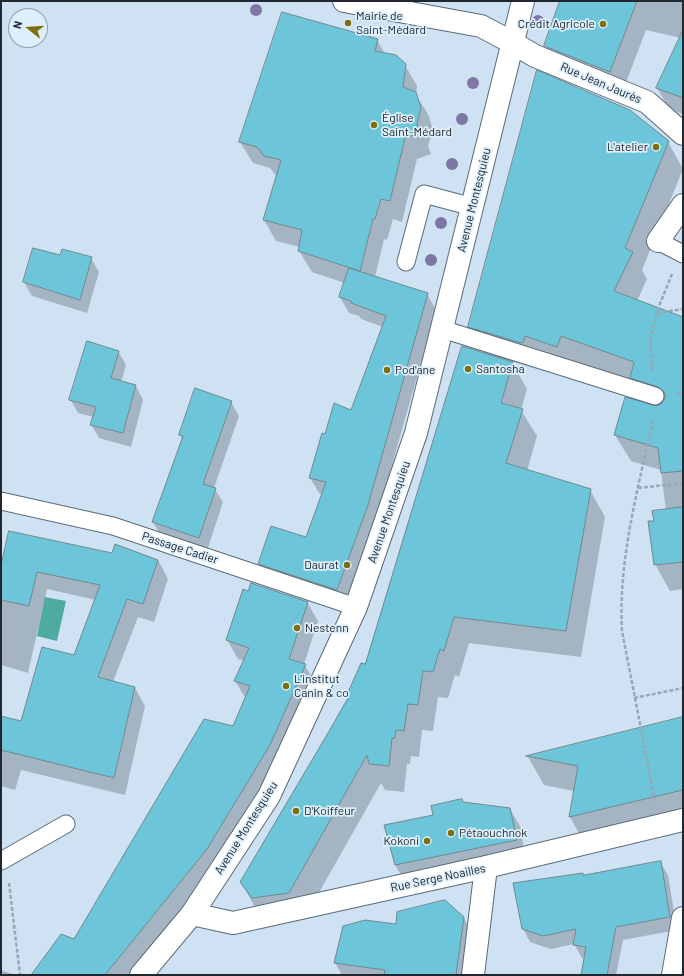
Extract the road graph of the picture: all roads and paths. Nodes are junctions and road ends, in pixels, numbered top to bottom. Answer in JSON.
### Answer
{"nodes":[{"id":1,"x":344,"y":1,"type":"edge"},
{"id":2,"x":522,"y":1,"type":"edge"},
{"id":3,"x":513,"y":43,"type":"junction"},
{"id":4,"x":683,"y":134,"type":"edge"},
{"id":5,"x":683,"y":205,"type":"edge"},
{"id":6,"x":473,"y":207,"type":"junction"},
{"id":7,"x":658,"y":241,"type":"joint"},
{"id":8,"x":682,"y":252,"type":"edge"},
{"id":9,"x":406,"y":262,"type":"dead end"},
{"id":10,"x":683,"y":309,"type":"edge"},
{"id":11,"x":657,"y":313,"type":"junction"},
{"id":12,"x":442,"y":329,"type":"junction"},
{"id":13,"x":655,"y":396,"type":"junction"},
{"id":14,"x":683,"y":483,"type":"edge"},
{"id":15,"x":638,"y":488,"type":"junction"},
{"id":16,"x":1,"y":501,"type":"edge"},
{"id":17,"x":356,"y":607,"type":"junction"},
{"id":18,"x":683,"y":688,"type":"edge"},
{"id":19,"x":634,"y":698,"type":"junction"},
{"id":20,"x":683,"y":820,"type":"edge"},
{"id":21,"x":66,"y":824,"type":"dead end"},
{"id":22,"x":660,"y":827,"type":"junction"},
{"id":23,"x":3,"y":860,"type":"edge"},
{"id":24,"x":486,"y":867,"type":"junction"},
{"id":25,"x":192,"y":914,"type":"junction"},
{"id":26,"x":683,"y":918,"type":"edge"},
{"id":27,"x":20,"y":975,"type":"edge"},
{"id":28,"x":141,"y":975,"type":"edge"},
{"id":29,"x":473,"y":975,"type":"edge"},
{"id":30,"x":673,"y":975,"type":"edge"}],
"edges":[{"from":1,"to":3,"type":"street","name":"Rue Jean Jaurès"},
{"from":2,"to":3,"type":"street","name":"Avenue Montesquieu"},
{"from":3,"to":4,"type":"street","name":"Rue Jean Jaurès"},
{"from":3,"to":6,"type":"street","name":"Avenue Montesquieu"},
{"from":5,"to":7,"type":"street"},
{"from":6,"to":9,"type":"lane"},
{"from":6,"to":12,"type":"street","name":"Avenue Montesquieu"},
{"from":7,"to":8,"type":"lane"},
{"from":8,"to":11,"type":"path"},
{"from":10,"to":11,"type":"path"},
{"from":11,"to":13,"type":"path"},
{"from":12,"to":13,"type":"lane"},
{"from":12,"to":17,"type":"street","name":"Avenue Montesquieu"},
{"from":13,"to":15,"type":"path"},
{"from":14,"to":15,"type":"path"},
{"from":15,"to":19,"type":"path"},
{"from":16,"to":17,"type":"lane","name":"Passage Cadier"},
{"from":17,"to":25,"type":"street","name":"Avenue Montesquieu"},
{"from":18,"to":19,"type":"path"},
{"from":19,"to":22,"type":"path"},
{"from":20,"to":22,"type":"street","name":"Rue Serge Noailles"},
{"from":21,"to":23,"type":"lane"},
{"from":22,"to":24,"type":"street","name":"Rue Serge Noailles"},
{"from":23,"to":27,"type":"path"},
{"from":24,"to":25,"type":"street","name":"Rue Serge Noailles"},
{"from":24,"to":29,"type":"street"},
{"from":25,"to":28,"type":"street","name":"Avenue Montesquieu"},
{"from":26,"to":30,"type":"street"}]}
